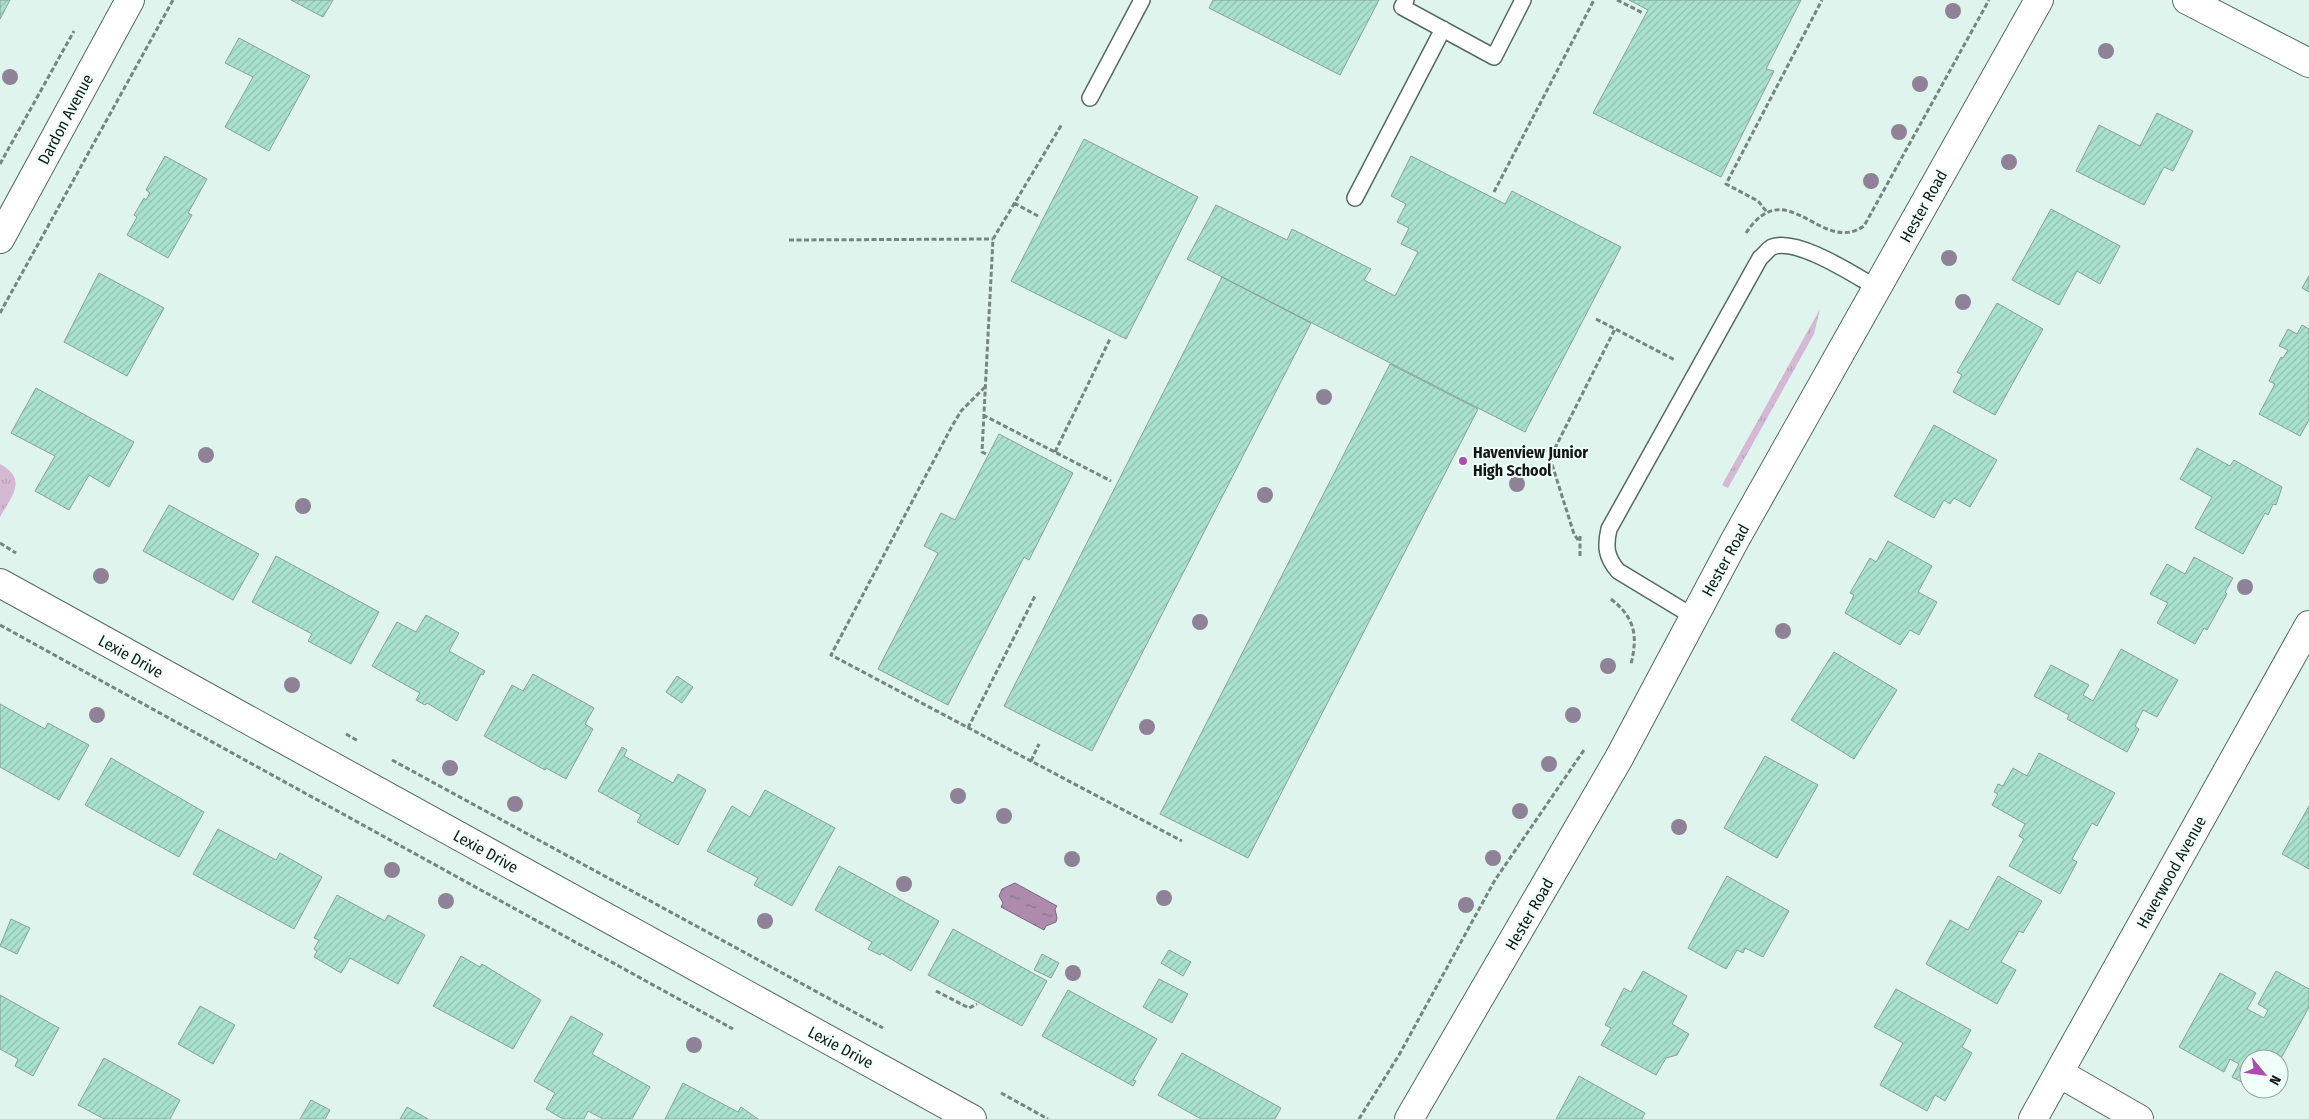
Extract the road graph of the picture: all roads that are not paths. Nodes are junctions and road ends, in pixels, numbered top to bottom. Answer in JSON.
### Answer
{"nodes":[{"id":1,"x":130,"y":0,"type":"edge"},
{"id":2,"x":1142,"y":0,"type":"edge"},
{"id":3,"x":1406,"y":0,"type":"edge"},
{"id":4,"x":1523,"y":0,"type":"edge"},
{"id":5,"x":2039,"y":0,"type":"edge"},
{"id":6,"x":2188,"y":0,"type":"edge"},
{"id":7,"x":1443,"y":29,"type":"junction"},
{"id":8,"x":2309,"y":63,"type":"edge"},
{"id":9,"x":1090,"y":98,"type":"dead end"},
{"id":10,"x":1355,"y":198,"type":"dead end"},
{"id":11,"x":0,"y":239,"type":"edge"},
{"id":12,"x":1877,"y":288,"type":"junction"},
{"id":13,"x":0,"y":583,"type":"edge"},
{"id":14,"x":1694,"y":617,"type":"junction"},
{"id":15,"x":2309,"y":625,"type":"edge"},
{"id":16,"x":2059,"y":1073,"type":"junction"},
{"id":17,"x":972,"y":1119,"type":"edge"},
{"id":18,"x":1409,"y":1119,"type":"edge"},
{"id":19,"x":2033,"y":1119,"type":"edge"},
{"id":20,"x":2139,"y":1119,"type":"edge"}],
"edges":[{"from":1,"to":11,"type":"street","name":"Dardon Avenue"},
{"from":2,"to":9,"type":"lane"},
{"from":3,"to":7,"type":"lane"},
{"from":4,"to":7,"type":"lane"},
{"from":5,"to":12,"type":"street","name":"Hester Road"},
{"from":6,"to":8,"type":"street"},
{"from":7,"to":10,"type":"lane"},
{"from":12,"to":14,"type":"street","name":"Hester Road"},
{"from":12,"to":14,"type":"lane"},
{"from":13,"to":17,"type":"street","name":"Lexie Drive"},
{"from":14,"to":18,"type":"street","name":"Hester Road"},
{"from":15,"to":16,"type":"street","name":"Haverwood Avenue"},
{"from":16,"to":19,"type":"street","name":"Haverwood Avenue"},
{"from":16,"to":20,"type":"street"}]}
